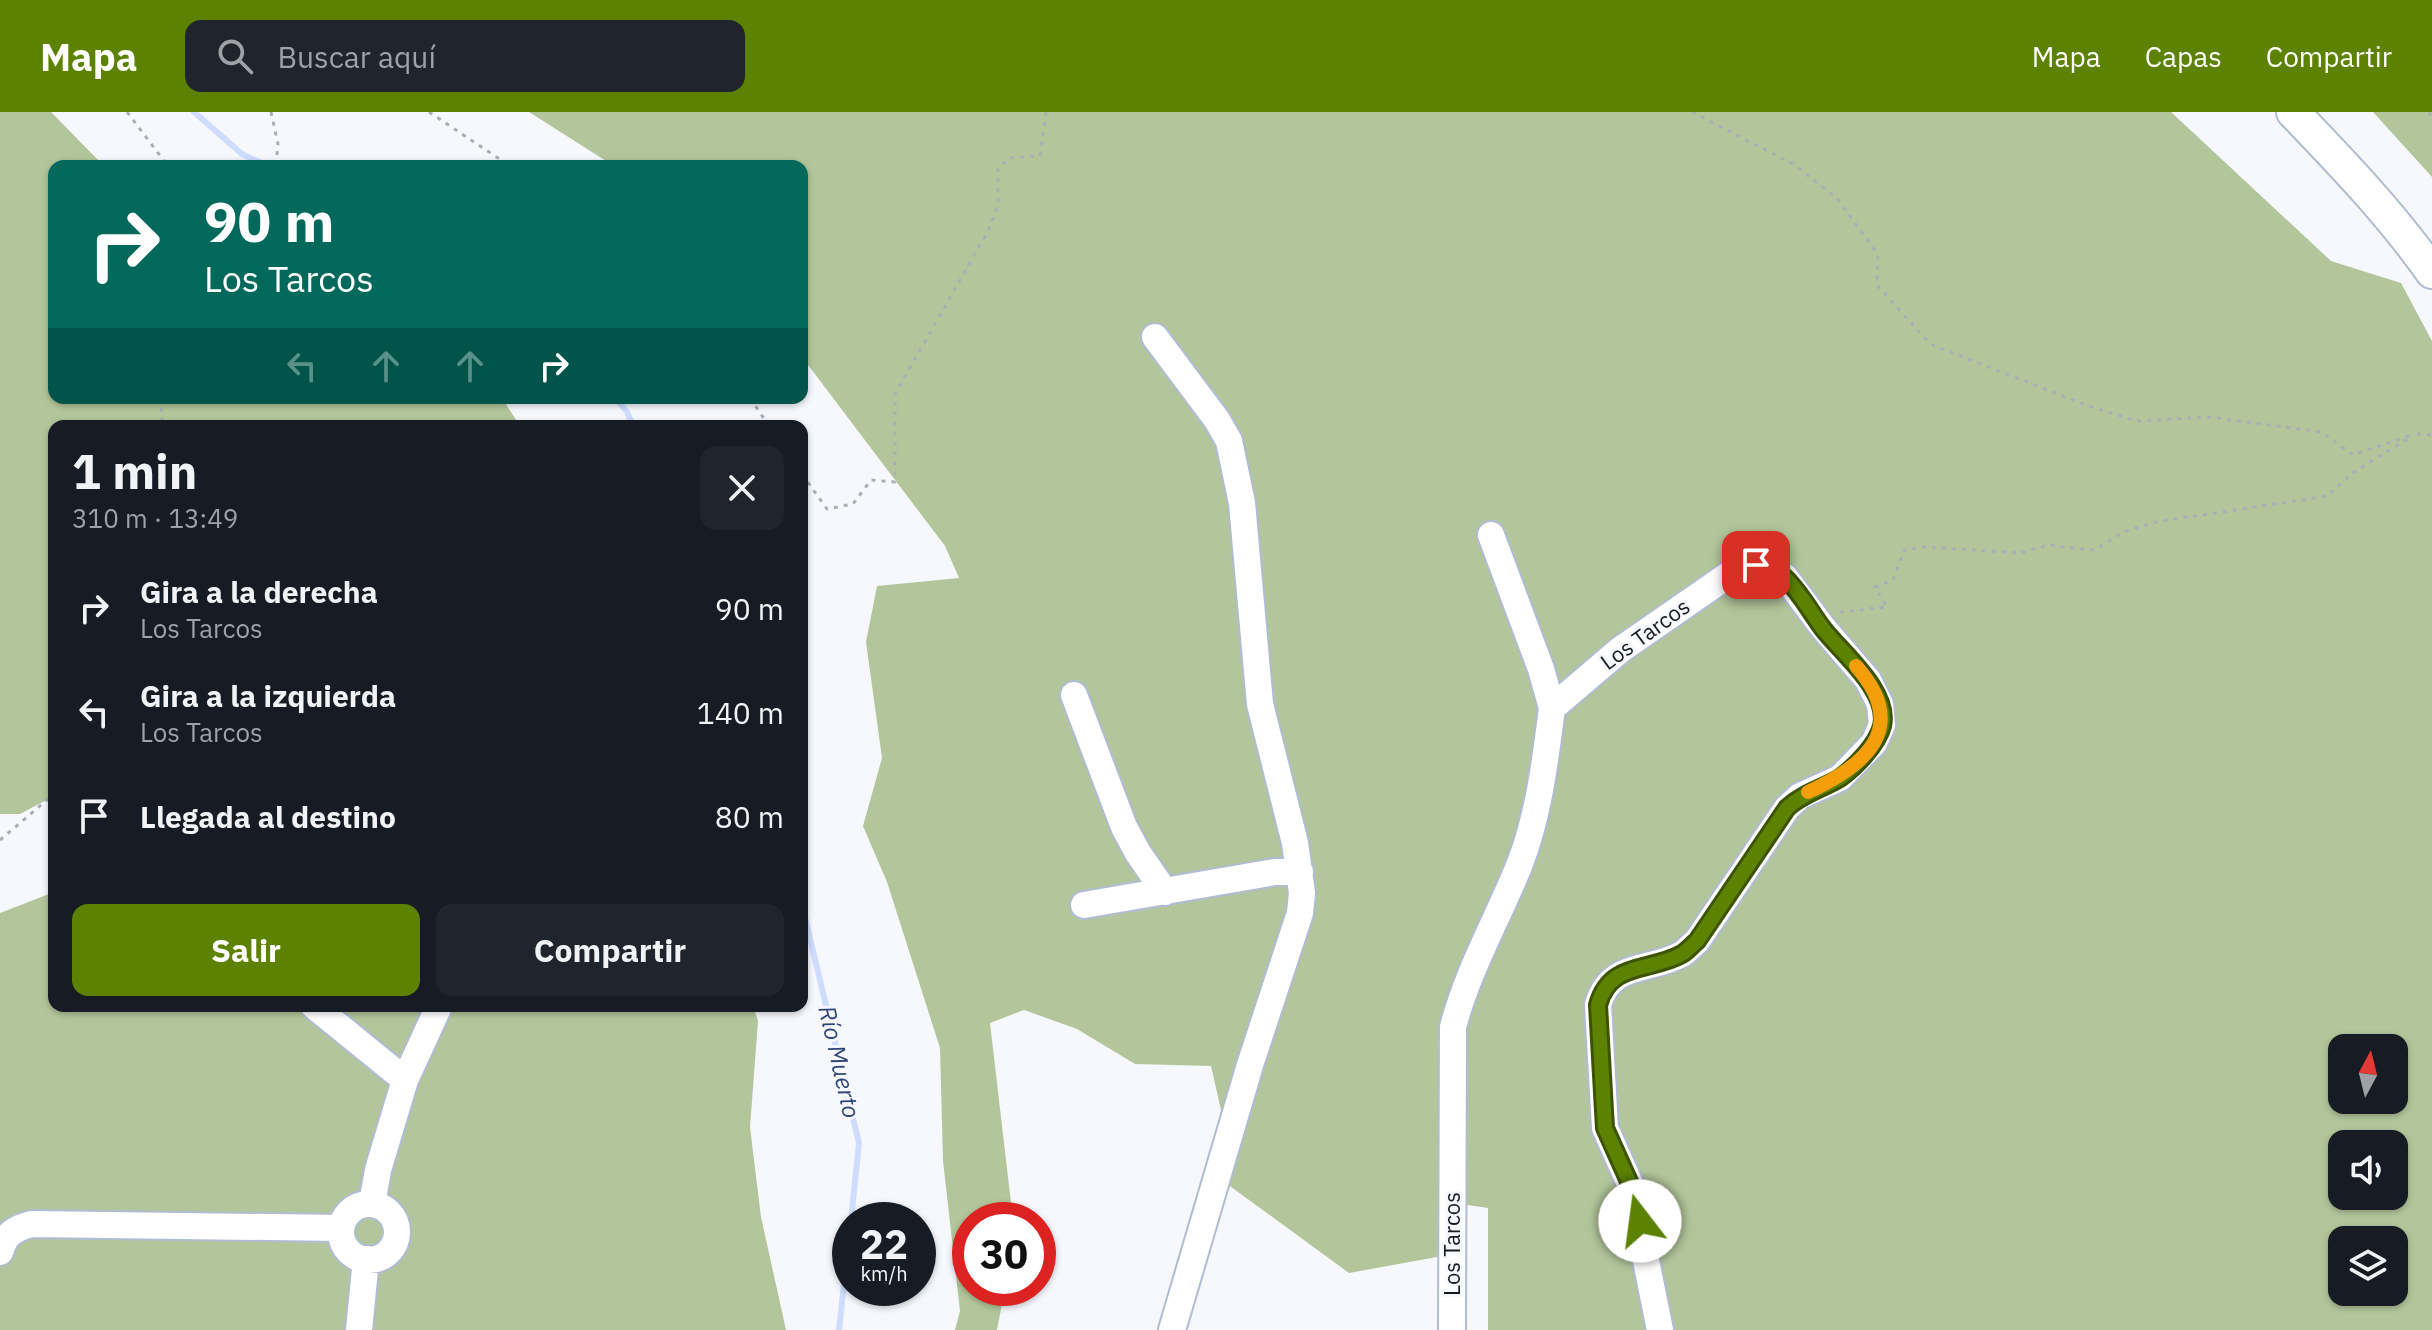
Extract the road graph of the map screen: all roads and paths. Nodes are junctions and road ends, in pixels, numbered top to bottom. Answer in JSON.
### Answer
{"nodes":[{"id":1,"x":127,"y":112,"type":"edge"},
{"id":2,"x":271,"y":112,"type":"edge"},
{"id":3,"x":429,"y":112,"type":"edge"},
{"id":4,"x":1046,"y":112,"type":"edge"},
{"id":5,"x":1692,"y":112,"type":"edge"},
{"id":6,"x":2293,"y":112,"type":"edge"},
{"id":7,"x":2429,"y":112,"type":"edge"},
{"id":8,"x":2432,"y":117,"type":"edge"},
{"id":9,"x":163,"y":160,"type":"edge"},
{"id":10,"x":277,"y":160,"type":"edge"},
{"id":11,"x":501,"y":160,"type":"edge"},
{"id":12,"x":2432,"y":272,"type":"edge"},
{"id":13,"x":1155,"y":337,"type":"dead end"},
{"id":14,"x":2415,"y":434,"type":"junction"},
{"id":15,"x":2432,"y":435,"type":"edge"},
{"id":16,"x":808,"y":482,"type":"edge"},
{"id":17,"x":1491,"y":535,"type":"dead end"},
{"id":18,"x":1801,"y":597,"type":"junction"},
{"id":19,"x":1074,"y":695,"type":"dead end"},
{"id":20,"x":1552,"y":708,"type":"junction"},
{"id":21,"x":48,"y":799,"type":"edge"},
{"id":22,"x":0,"y":840,"type":"edge"},
{"id":23,"x":1300,"y":872,"type":"junction"},
{"id":24,"x":1165,"y":892,"type":"junction"},
{"id":25,"x":1084,"y":905,"type":"dead end"},
{"id":26,"x":321,"y":1012,"type":"edge"},
{"id":27,"x":436,"y":1012,"type":"edge"},
{"id":28,"x":405,"y":1080,"type":"junction"},
{"id":29,"x":372,"y":1204,"type":"junction"},
{"id":30,"x":341,"y":1228,"type":"junction"},
{"id":31,"x":0,"y":1252,"type":"edge"},
{"id":32,"x":366,"y":1259,"type":"junction"},
{"id":33,"x":1176,"y":1319,"type":"edge"},
{"id":34,"x":359,"y":1330,"type":"edge"},
{"id":35,"x":1452,"y":1330,"type":"edge"},
{"id":36,"x":1660,"y":1330,"type":"edge"}],
"edges":[{"from":1,"to":9,"type":"path"},
{"from":2,"to":10,"type":"path"},
{"from":3,"to":11,"type":"path"},
{"from":4,"to":16,"type":"path"},
{"from":5,"to":14,"type":"path"},
{"from":6,"to":12,"type":"main road"},
{"from":7,"to":8,"type":"path"},
{"from":13,"to":23,"type":"street"},
{"from":14,"to":15,"type":"path"},
{"from":14,"to":18,"type":"path"},
{"from":17,"to":20,"type":"street"},
{"from":18,"to":20,"type":"street","name":"Los Tarcos"},
{"from":18,"to":36,"type":"street","name":"Los Tarcos"},
{"from":19,"to":24,"type":"street"},
{"from":20,"to":35,"type":"street","name":"Los Tarcos"},
{"from":21,"to":22,"type":"path"},
{"from":23,"to":24,"type":"street"},
{"from":23,"to":33,"type":"street"},
{"from":24,"to":25,"type":"street"},
{"from":26,"to":28,"type":"street"},
{"from":27,"to":28,"type":"street"},
{"from":28,"to":29,"type":"street"},
{"from":29,"to":30,"type":"street"},
{"from":29,"to":32,"type":"street"},
{"from":30,"to":31,"type":"street"},
{"from":30,"to":32,"type":"street"},
{"from":32,"to":34,"type":"street"}]}
